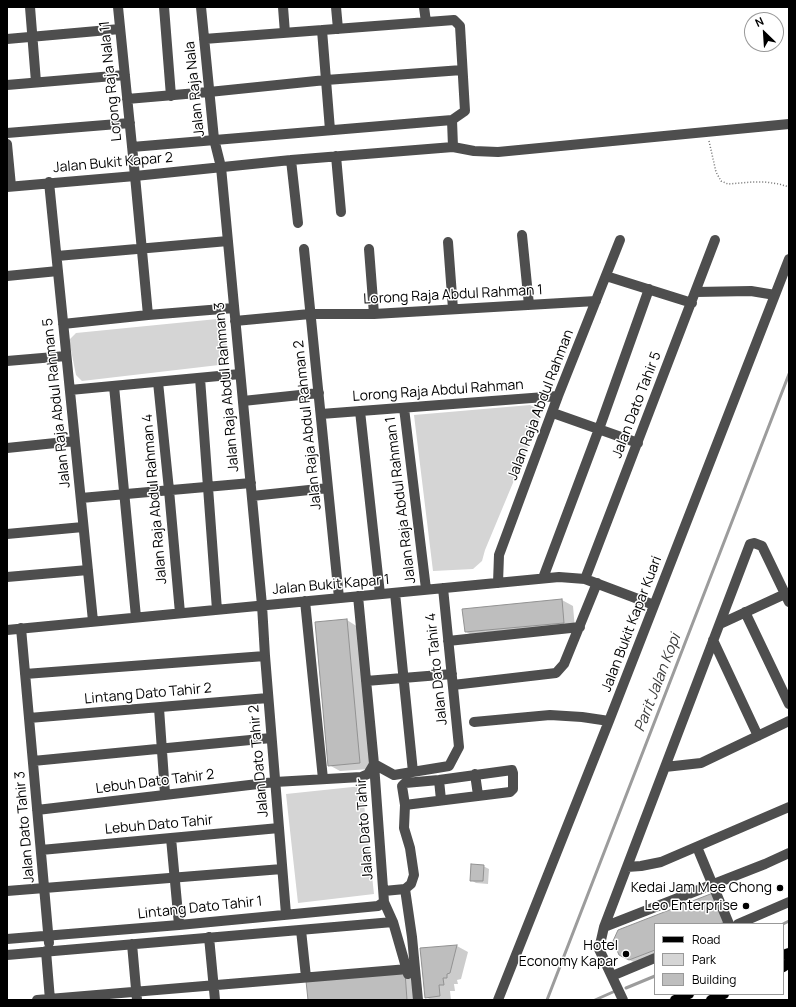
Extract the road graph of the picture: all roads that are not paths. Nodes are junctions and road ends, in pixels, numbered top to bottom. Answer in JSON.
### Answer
{"nodes":[{"id":1,"x":30,"y":7,"type":"edge"},
{"id":2,"x":118,"y":7,"type":"edge"},
{"id":3,"x":164,"y":7,"type":"edge"},
{"id":4,"x":201,"y":7,"type":"edge"},
{"id":5,"x":283,"y":7,"type":"edge"},
{"id":6,"x":336,"y":7,"type":"edge"},
{"id":7,"x":424,"y":7,"type":"edge"},
{"id":8,"x":426,"y":22,"type":"junction"},
{"id":9,"x":120,"y":29,"type":"junction"},
{"id":10,"x":338,"y":29,"type":"junction"},
{"id":11,"x":322,"y":30,"type":"junction"},
{"id":12,"x":285,"y":34,"type":"junction"},
{"id":13,"x":32,"y":37,"type":"junction"},
{"id":14,"x":7,"y":39,"type":"edge"},
{"id":15,"x":204,"y":39,"type":"junction"},
{"id":16,"x":462,"y":70,"type":"junction"},
{"id":17,"x":125,"y":75,"type":"junction"},
{"id":18,"x":326,"y":80,"type":"junction"},
{"id":19,"x":36,"y":82,"type":"junction"},
{"id":20,"x":7,"y":85,"type":"edge"},
{"id":21,"x":209,"y":92,"type":"junction"},
{"id":22,"x":171,"y":96,"type":"junction"},
{"id":23,"x":127,"y":99,"type":"junction"},
{"id":24,"x":452,"y":120,"type":"junction"},
{"id":25,"x":130,"y":123,"type":"junction"},
{"id":26,"x":789,"y":124,"type":"edge"},
{"id":27,"x":330,"y":130,"type":"junction"},
{"id":28,"x":7,"y":133,"type":"edge"},
{"id":29,"x":214,"y":139,"type":"junction"},
{"id":30,"x":7,"y":144,"type":"edge"},
{"id":31,"x":132,"y":147,"type":"junction"},
{"id":32,"x":453,"y":147,"type":"junction"},
{"id":33,"x":336,"y":156,"type":"junction"},
{"id":34,"x":291,"y":160,"type":"junction"},
{"id":35,"x":220,"y":167,"type":"junction"},
{"id":36,"x":135,"y":176,"type":"junction"},
{"id":37,"x":49,"y":182,"type":"junction"},
{"id":38,"x":9,"y":186,"type":"edge"},
{"id":39,"x":341,"y":212,"type":"dead end"},
{"id":40,"x":298,"y":223,"type":"dead end"},
{"id":41,"x":522,"y":235,"type":"dead end"},
{"id":42,"x":620,"y":240,"type":"dead end"},
{"id":43,"x":715,"y":240,"type":"dead end"},
{"id":44,"x":228,"y":241,"type":"junction"},
{"id":45,"x":448,"y":242,"type":"dead end"},
{"id":46,"x":142,"y":249,"type":"junction"},
{"id":47,"x":304,"y":249,"type":"dead end"},
{"id":48,"x":369,"y":249,"type":"dead end"},
{"id":49,"x":56,"y":256,"type":"junction"},
{"id":50,"x":789,"y":259,"type":"edge"},
{"id":51,"x":58,"y":271,"type":"junction"},
{"id":52,"x":7,"y":276,"type":"edge"},
{"id":53,"x":606,"y":276,"type":"junction"},
{"id":54,"x":649,"y":289,"type":"junction"},
{"id":55,"x":696,"y":292,"type":"junction"},
{"id":56,"x":775,"y":295,"type":"junction"},
{"id":57,"x":596,"y":300,"type":"junction"},
{"id":58,"x":692,"y":303,"type":"junction"},
{"id":59,"x":529,"y":305,"type":"junction"},
{"id":60,"x":234,"y":308,"type":"junction"},
{"id":61,"x":453,"y":309,"type":"junction"},
{"id":62,"x":310,"y":314,"type":"junction"},
{"id":63,"x":374,"y":314,"type":"junction"},
{"id":64,"x":148,"y":315,"type":"junction"},
{"id":65,"x":235,"y":321,"type":"junction"},
{"id":66,"x":63,"y":324,"type":"junction"},
{"id":67,"x":66,"y":356,"type":"junction"},
{"id":68,"x":7,"y":361,"type":"edge"},
{"id":69,"x":240,"y":374,"type":"junction"},
{"id":70,"x":200,"y":378,"type":"junction"},
{"id":71,"x":158,"y":382,"type":"junction"},
{"id":72,"x":114,"y":386,"type":"junction"},
{"id":73,"x":70,"y":390,"type":"junction"},
{"id":74,"x":319,"y":393,"type":"junction"},
{"id":75,"x":558,"y":396,"type":"junction"},
{"id":76,"x":243,"y":401,"type":"junction"},
{"id":77,"x":404,"y":408,"type":"junction"},
{"id":78,"x":360,"y":411,"type":"junction"},
{"id":79,"x":553,"y":413,"type":"junction"},
{"id":80,"x":320,"y":414,"type":"junction"},
{"id":81,"x":599,"y":429,"type":"junction"},
{"id":82,"x":75,"y":441,"type":"junction"},
{"id":83,"x":638,"y":443,"type":"junction"},
{"id":84,"x":7,"y":448,"type":"edge"},
{"id":85,"x":251,"y":483,"type":"junction"},
{"id":86,"x":208,"y":487,"type":"junction"},
{"id":87,"x":328,"y":488,"type":"junction"},
{"id":88,"x":169,"y":490,"type":"junction"},
{"id":89,"x":124,"y":494,"type":"junction"},
{"id":90,"x":252,"y":496,"type":"junction"},
{"id":91,"x":81,"y":498,"type":"junction"},
{"id":92,"x":83,"y":527,"type":"junction"},
{"id":93,"x":7,"y":534,"type":"edge"},
{"id":94,"x":88,"y":570,"type":"junction"},
{"id":95,"x":7,"y":577,"type":"edge"},
{"id":96,"x":543,"y":578,"type":"junction"},
{"id":97,"x":585,"y":579,"type":"junction"},
{"id":98,"x":498,"y":583,"type":"junction"},
{"id":99,"x":597,"y":583,"type":"junction"},
{"id":100,"x":443,"y":588,"type":"junction"},
{"id":101,"x":426,"y":590,"type":"junction"},
{"id":102,"x":395,"y":592,"type":"junction"},
{"id":103,"x":380,"y":594,"type":"junction"},
{"id":104,"x":358,"y":596,"type":"junction"},
{"id":105,"x":339,"y":598,"type":"junction"},
{"id":106,"x":787,"y":598,"type":"edge"},
{"id":107,"x":305,"y":601,"type":"junction"},
{"id":108,"x":262,"y":605,"type":"junction"},
{"id":109,"x":654,"y":605,"type":"junction"},
{"id":110,"x":217,"y":610,"type":"junction"},
{"id":111,"x":745,"y":612,"type":"junction"},
{"id":112,"x":180,"y":613,"type":"junction"},
{"id":113,"x":136,"y":618,"type":"junction"},
{"id":114,"x":93,"y":621,"type":"junction"},
{"id":115,"x":720,"y":624,"type":"junction"},
{"id":116,"x":580,"y":626,"type":"junction"},
{"id":117,"x":21,"y":628,"type":"junction"},
{"id":118,"x":7,"y":630,"type":"edge"},
{"id":119,"x":713,"y":640,"type":"junction"},
{"id":120,"x":448,"y":641,"type":"junction"},
{"id":121,"x":265,"y":656,"type":"junction"},
{"id":122,"x":25,"y":674,"type":"junction"},
{"id":123,"x":452,"y":674,"type":"junction"},
{"id":124,"x":404,"y":678,"type":"junction"},
{"id":125,"x":366,"y":681,"type":"junction"},
{"id":126,"x":453,"y":685,"type":"junction"},
{"id":127,"x":268,"y":698,"type":"junction"},
{"id":128,"x":789,"y":704,"type":"edge"},
{"id":129,"x":159,"y":708,"type":"junction"},
{"id":130,"x":29,"y":718,"type":"junction"},
{"id":131,"x":609,"y":721,"type":"junction"},
{"id":132,"x":789,"y":721,"type":"edge"},
{"id":133,"x":474,"y":722,"type":"dead end"},
{"id":134,"x":758,"y":736,"type":"junction"},
{"id":135,"x":272,"y":738,"type":"junction"},
{"id":136,"x":162,"y":749,"type":"junction"},
{"id":137,"x":33,"y":760,"type":"junction"},
{"id":138,"x":374,"y":764,"type":"junction"},
{"id":139,"x":665,"y":767,"type":"junction"},
{"id":140,"x":413,"y":772,"type":"junction"},
{"id":141,"x":475,"y":774,"type":"junction"},
{"id":142,"x":323,"y":779,"type":"junction"},
{"id":143,"x":439,"y":780,"type":"junction"},
{"id":144,"x":275,"y":782,"type":"junction"},
{"id":145,"x":164,"y":794,"type":"junction"},
{"id":146,"x":478,"y":795,"type":"junction"},
{"id":147,"x":441,"y":800,"type":"junction"},
{"id":148,"x":405,"y":805,"type":"junction"},
{"id":149,"x":789,"y":807,"type":"edge"},
{"id":150,"x":37,"y":810,"type":"junction"},
{"id":151,"x":279,"y":828,"type":"junction"},
{"id":152,"x":171,"y":838,"type":"junction"},
{"id":153,"x":696,"y":847,"type":"junction"},
{"id":154,"x":41,"y":850,"type":"junction"},
{"id":155,"x":789,"y":853,"type":"edge"},
{"id":156,"x":627,"y":867,"type":"junction"},
{"id":157,"x":282,"y":869,"type":"junction"},
{"id":158,"x":174,"y":878,"type":"junction"},
{"id":159,"x":712,"y":885,"type":"junction"},
{"id":160,"x":44,"y":888,"type":"junction"},
{"id":161,"x":405,"y":889,"type":"junction"},
{"id":162,"x":7,"y":891,"type":"edge"},
{"id":163,"x":384,"y":897,"type":"junction"},
{"id":164,"x":789,"y":902,"type":"edge"},
{"id":165,"x":286,"y":914,"type":"junction"},
{"id":166,"x":393,"y":922,"type":"junction"},
{"id":167,"x":729,"y":923,"type":"edge"},
{"id":168,"x":740,"y":923,"type":"edge"},
{"id":169,"x":179,"y":925,"type":"junction"},
{"id":170,"x":604,"y":927,"type":"junction"},
{"id":171,"x":302,"y":930,"type":"junction"},
{"id":172,"x":49,"y":937,"type":"junction"},
{"id":173,"x":209,"y":937,"type":"junction"},
{"id":174,"x":7,"y":939,"type":"edge"},
{"id":175,"x":132,"y":944,"type":"junction"},
{"id":176,"x":48,"y":951,"type":"junction"},
{"id":177,"x":7,"y":955,"type":"edge"},
{"id":178,"x":654,"y":959,"type":"edge"},
{"id":179,"x":408,"y":969,"type":"junction"},
{"id":180,"x":306,"y":977,"type":"junction"},
{"id":181,"x":614,"y":981,"type":"junction"},
{"id":182,"x":213,"y":985,"type":"junction"},
{"id":183,"x":687,"y":995,"type":"edge"},
{"id":184,"x":722,"y":995,"type":"edge"},
{"id":185,"x":137,"y":996,"type":"edge"},
{"id":186,"x":50,"y":999,"type":"edge"},
{"id":187,"x":498,"y":999,"type":"edge"},
{"id":188,"x":37,"y":1000,"type":"edge"},
{"id":189,"x":215,"y":1000,"type":"edge"},
{"id":190,"x":412,"y":1000,"type":"edge"},
{"id":191,"x":418,"y":1000,"type":"edge"},
{"id":192,"x":622,"y":1000,"type":"edge"},
{"id":193,"x":675,"y":1000,"type":"edge"},
{"id":194,"x":711,"y":1000,"type":"edge"}],
"edges":[{"from":1,"to":13,"type":"street"},
{"from":2,"to":9,"type":"street","name":"Lorong Raja Nala 11"},
{"from":3,"to":22,"type":"street"},
{"from":4,"to":15,"type":"street","name":"Jalan Raja Nala"},
{"from":5,"to":12,"type":"street"},
{"from":6,"to":10,"type":"street"},
{"from":7,"to":8,"type":"street"},
{"from":8,"to":10,"type":"street"},
{"from":8,"to":16,"type":"street"},
{"from":9,"to":13,"type":"street"},
{"from":9,"to":17,"type":"street","name":"Lorong Raja Nala 11"},
{"from":10,"to":11,"type":"street"},
{"from":11,"to":12,"type":"street"},
{"from":11,"to":18,"type":"street"},
{"from":12,"to":15,"type":"street"},
{"from":13,"to":14,"type":"street"},
{"from":13,"to":19,"type":"street"},
{"from":15,"to":21,"type":"street","name":"Jalan Raja Nala"},
{"from":16,"to":18,"type":"street"},
{"from":16,"to":24,"type":"street"},
{"from":17,"to":19,"type":"street"},
{"from":17,"to":23,"type":"street","name":"Lorong Raja Nala 11"},
{"from":18,"to":21,"type":"street"},
{"from":18,"to":27,"type":"street"},
{"from":19,"to":20,"type":"street"},
{"from":21,"to":22,"type":"street"},
{"from":21,"to":29,"type":"street","name":"Jalan Raja Nala"},
{"from":22,"to":23,"type":"street"},
{"from":23,"to":25,"type":"street","name":"Lorong Raja Nala 11"},
{"from":24,"to":27,"type":"street"},
{"from":24,"to":32,"type":"street"},
{"from":25,"to":28,"type":"street"},
{"from":25,"to":31,"type":"street","name":"Lorong Raja Nala 11"},
{"from":26,"to":32,"type":"street","name":"Jalan Bukit Kapar 2"},
{"from":27,"to":29,"type":"street"},
{"from":29,"to":31,"type":"street"},
{"from":29,"to":35,"type":"street","name":"Jalan Raja Nala"},
{"from":30,"to":38,"type":"street"},
{"from":31,"to":36,"type":"street","name":"Lorong Raja Nala 11"},
{"from":32,"to":33,"type":"street","name":"Jalan Bukit Kapar 2"},
{"from":33,"to":34,"type":"street","name":"Jalan Bukit Kapar 2"},
{"from":33,"to":39,"type":"street"},
{"from":34,"to":35,"type":"street","name":"Jalan Bukit Kapar 2"},
{"from":34,"to":40,"type":"street"},
{"from":35,"to":36,"type":"street","name":"Jalan Bukit Kapar 2"},
{"from":35,"to":44,"type":"street","name":"Jalan Raja Abdul Rahman 3"},
{"from":36,"to":37,"type":"street","name":"Jalan Bukit Kapar 2"},
{"from":36,"to":46,"type":"street","name":"Lorong Raja Nala 11"},
{"from":37,"to":38,"type":"street","name":"Jalan Bukit Kapar 2"},
{"from":37,"to":49,"type":"street","name":"Jalan Raja Abdul Rahman 5"},
{"from":41,"to":59,"type":"street"},
{"from":42,"to":53,"type":"street","name":"Jalan Raja Abdul Rahman"},
{"from":43,"to":55,"type":"street","name":"Jalan Dato Tahir 5"},
{"from":44,"to":46,"type":"street"},
{"from":44,"to":60,"type":"street","name":"Jalan Raja Abdul Rahman 3"},
{"from":45,"to":61,"type":"street"},
{"from":46,"to":49,"type":"street"},
{"from":46,"to":64,"type":"street","name":"Lorong Raja Nala 11"},
{"from":47,"to":62,"type":"street","name":"Jalan Raja Abdul Rahman 2"},
{"from":48,"to":63,"type":"street"},
{"from":49,"to":51,"type":"street","name":"Jalan Raja Abdul Rahman 5"},
{"from":50,"to":56,"type":"street","name":"Jalan Bukit Kapar Kuari"},
{"from":51,"to":52,"type":"street"},
{"from":51,"to":66,"type":"street","name":"Jalan Raja Abdul Rahman 5"},
{"from":53,"to":54,"type":"street"},
{"from":53,"to":57,"type":"street","name":"Jalan Raja Abdul Rahman"},
{"from":54,"to":58,"type":"street"},
{"from":54,"to":81,"type":"street"},
{"from":55,"to":56,"type":"street"},
{"from":55,"to":58,"type":"street","name":"Jalan Dato Tahir 5"},
{"from":56,"to":109,"type":"street","name":"Jalan Bukit Kapar Kuari"},
{"from":57,"to":59,"type":"street","name":"Lorong Raja Abdul Rahman 1"},
{"from":57,"to":75,"type":"street","name":"Jalan Raja Abdul Rahman"},
{"from":58,"to":83,"type":"street","name":"Jalan Dato Tahir 5"},
{"from":59,"to":61,"type":"street","name":"Lorong Raja Abdul Rahman 1"},
{"from":60,"to":64,"type":"street"},
{"from":60,"to":65,"type":"street","name":"Jalan Raja Abdul Rahman 3"},
{"from":61,"to":63,"type":"street","name":"Lorong Raja Abdul Rahman 1"},
{"from":62,"to":63,"type":"street","name":"Lorong Raja Abdul Rahman 1"},
{"from":62,"to":65,"type":"street","name":"Lorong Raja Abdul Rahman 1"},
{"from":62,"to":74,"type":"street","name":"Jalan Raja Abdul Rahman 2"},
{"from":64,"to":66,"type":"street"},
{"from":65,"to":69,"type":"street","name":"Jalan Raja Abdul Rahman 3"},
{"from":66,"to":67,"type":"street","name":"Jalan Raja Abdul Rahman 5"},
{"from":67,"to":68,"type":"street"},
{"from":67,"to":73,"type":"street","name":"Jalan Raja Abdul Rahman 5"},
{"from":69,"to":70,"type":"street"},
{"from":69,"to":76,"type":"street","name":"Jalan Raja Abdul Rahman 3"},
{"from":70,"to":71,"type":"street"},
{"from":70,"to":86,"type":"street"},
{"from":71,"to":72,"type":"street"},
{"from":71,"to":88,"type":"street","name":"Jalan Raja Abdul Rahman 4"},
{"from":72,"to":73,"type":"street"},
{"from":72,"to":89,"type":"street"},
{"from":73,"to":82,"type":"street","name":"Jalan Raja Abdul Rahman 5"},
{"from":74,"to":76,"type":"street"},
{"from":74,"to":80,"type":"street","name":"Jalan Raja Abdul Rahman 2"},
{"from":75,"to":77,"type":"street","name":"Lorong Raja Abdul Rahman"},
{"from":75,"to":79,"type":"street","name":"Jalan Raja Abdul Rahman"},
{"from":76,"to":85,"type":"street","name":"Jalan Raja Abdul Rahman 3"},
{"from":77,"to":78,"type":"street","name":"Lorong Raja Abdul Rahman"},
{"from":77,"to":101,"type":"street","name":"Jalan Raja Abdul Rahman 1"},
{"from":78,"to":80,"type":"street","name":"Lorong Raja Abdul Rahman"},
{"from":78,"to":103,"type":"street"},
{"from":79,"to":81,"type":"street"},
{"from":79,"to":98,"type":"street","name":"Jalan Raja Abdul Rahman"},
{"from":80,"to":87,"type":"street","name":"Jalan Raja Abdul Rahman 2"},
{"from":81,"to":83,"type":"street"},
{"from":81,"to":96,"type":"street"},
{"from":82,"to":84,"type":"street"},
{"from":82,"to":91,"type":"street","name":"Jalan Raja Abdul Rahman 5"},
{"from":83,"to":97,"type":"street","name":"Jalan Dato Tahir 5"},
{"from":85,"to":86,"type":"street"},
{"from":85,"to":90,"type":"street","name":"Jalan Raja Abdul Rahman 3"},
{"from":86,"to":88,"type":"street"},
{"from":86,"to":110,"type":"street"},
{"from":87,"to":90,"type":"street"},
{"from":87,"to":105,"type":"street","name":"Jalan Raja Abdul Rahman 2"},
{"from":88,"to":89,"type":"street"},
{"from":88,"to":112,"type":"street","name":"Jalan Raja Abdul Rahman 4"},
{"from":89,"to":91,"type":"street"},
{"from":89,"to":113,"type":"street"},
{"from":90,"to":108,"type":"street","name":"Jalan Raja Abdul Rahman 3"},
{"from":91,"to":92,"type":"street","name":"Jalan Raja Abdul Rahman 5"},
{"from":92,"to":93,"type":"street"},
{"from":92,"to":94,"type":"street","name":"Jalan Raja Abdul Rahman 5"},
{"from":94,"to":95,"type":"street"},
{"from":94,"to":114,"type":"street","name":"Jalan Raja Abdul Rahman 5"},
{"from":96,"to":97,"type":"street","name":"Jalan Bukit Kapar 1"},
{"from":96,"to":98,"type":"street","name":"Jalan Bukit Kapar 1"},
{"from":97,"to":99,"type":"street","name":"Jalan Bukit Kapar 1"},
{"from":98,"to":100,"type":"street","name":"Jalan Bukit Kapar 1"},
{"from":99,"to":109,"type":"street","name":"Jalan Bukit Kapar 1"},
{"from":99,"to":116,"type":"street"},
{"from":100,"to":101,"type":"street","name":"Jalan Bukit Kapar 1"},
{"from":100,"to":120,"type":"street","name":"Jalan Dato Tahir 4"},
{"from":101,"to":102,"type":"street","name":"Jalan Bukit Kapar 1"},
{"from":102,"to":103,"type":"street","name":"Jalan Bukit Kapar 1"},
{"from":102,"to":124,"type":"street"},
{"from":103,"to":104,"type":"street","name":"Jalan Bukit Kapar 1"},
{"from":104,"to":105,"type":"street","name":"Jalan Bukit Kapar 1"},
{"from":104,"to":125,"type":"street","name":"Jalan Dato Tahir"},
{"from":105,"to":107,"type":"street","name":"Jalan Bukit Kapar 1"},
{"from":106,"to":111,"type":"street"},
{"from":106,"to":115,"type":"street"},
{"from":107,"to":108,"type":"street","name":"Jalan Bukit Kapar 1"},
{"from":107,"to":142,"type":"street"},
{"from":108,"to":110,"type":"street","name":"Jalan Bukit Kapar 1"},
{"from":108,"to":121,"type":"street","name":"Jalan Dato Tahir 2"},
{"from":109,"to":131,"type":"street","name":"Jalan Bukit Kapar Kuari"},
{"from":110,"to":112,"type":"street","name":"Jalan Bukit Kapar 1"},
{"from":111,"to":115,"type":"street"},
{"from":111,"to":128,"type":"street"},
{"from":112,"to":113,"type":"street","name":"Jalan Bukit Kapar 1"},
{"from":113,"to":114,"type":"street","name":"Jalan Bukit Kapar 1"},
{"from":114,"to":117,"type":"street","name":"Jalan Bukit Kapar 1"},
{"from":115,"to":119,"type":"street"},
{"from":116,"to":120,"type":"street"},
{"from":116,"to":126,"type":"street"},
{"from":117,"to":118,"type":"street","name":"Jalan Bukit Kapar 1"},
{"from":117,"to":122,"type":"street","name":"Jalan Dato Tahir 3"},
{"from":119,"to":134,"type":"street"},
{"from":119,"to":139,"type":"street"},
{"from":120,"to":123,"type":"street","name":"Jalan Dato Tahir 4"},
{"from":121,"to":122,"type":"street"},
{"from":121,"to":127,"type":"street","name":"Jalan Dato Tahir 2"},
{"from":122,"to":130,"type":"street","name":"Jalan Dato Tahir 3"},
{"from":123,"to":124,"type":"street"},
{"from":123,"to":126,"type":"street","name":"Jalan Dato Tahir 4"},
{"from":124,"to":125,"type":"street"},
{"from":124,"to":140,"type":"street"},
{"from":125,"to":138,"type":"street","name":"Jalan Dato Tahir"},
{"from":126,"to":140,"type":"street","name":"Jalan Dato Tahir 4"},
{"from":127,"to":129,"type":"street","name":"Lintang Dato Tahir 2"},
{"from":127,"to":135,"type":"street","name":"Jalan Dato Tahir 2"},
{"from":129,"to":130,"type":"street","name":"Lintang Dato Tahir 2"},
{"from":129,"to":136,"type":"street"},
{"from":130,"to":137,"type":"street","name":"Jalan Dato Tahir 3"},
{"from":131,"to":133,"type":"street"},
{"from":131,"to":187,"type":"street","name":"Jalan Bukit Kapar Kuari"},
{"from":132,"to":134,"type":"street"},
{"from":134,"to":139,"type":"street"},
{"from":135,"to":136,"type":"street"},
{"from":135,"to":144,"type":"street","name":"Jalan Dato Tahir 2"},
{"from":136,"to":137,"type":"street"},
{"from":136,"to":145,"type":"street"},
{"from":137,"to":150,"type":"street","name":"Jalan Dato Tahir 3"},
{"from":138,"to":140,"type":"street"},
{"from":138,"to":142,"type":"street","name":"Lebuh Dato Tahir 2"},
{"from":138,"to":163,"type":"street","name":"Jalan Dato Tahir"},
{"from":139,"to":156,"type":"street"},
{"from":141,"to":143,"type":"street"},
{"from":141,"to":146,"type":"street"},
{"from":141,"to":146,"type":"street"},
{"from":142,"to":144,"type":"street","name":"Lebuh Dato Tahir 2"},
{"from":143,"to":147,"type":"street"},
{"from":143,"to":148,"type":"street"},
{"from":144,"to":145,"type":"street","name":"Lebuh Dato Tahir 2"},
{"from":144,"to":151,"type":"street","name":"Jalan Dato Tahir 2"},
{"from":145,"to":150,"type":"street","name":"Lebuh Dato Tahir 2"},
{"from":146,"to":147,"type":"street"},
{"from":147,"to":148,"type":"street"},
{"from":148,"to":161,"type":"street"},
{"from":149,"to":153,"type":"street"},
{"from":150,"to":154,"type":"street","name":"Jalan Dato Tahir 3"},
{"from":151,"to":152,"type":"street","name":"Lebuh Dato Tahir"},
{"from":151,"to":157,"type":"street","name":"Jalan Dato Tahir 2"},
{"from":152,"to":154,"type":"street","name":"Lebuh Dato Tahir"},
{"from":152,"to":158,"type":"street"},
{"from":153,"to":156,"type":"street"},
{"from":153,"to":159,"type":"street"},
{"from":154,"to":160,"type":"street","name":"Jalan Dato Tahir 3"},
{"from":155,"to":159,"type":"street"},
{"from":156,"to":170,"type":"street"},
{"from":157,"to":158,"type":"street"},
{"from":157,"to":165,"type":"street","name":"Jalan Dato Tahir 2"},
{"from":158,"to":160,"type":"street"},
{"from":158,"to":169,"type":"street"},
{"from":159,"to":167,"type":"street"},
{"from":159,"to":170,"type":"street"},
{"from":160,"to":162,"type":"street"},
{"from":160,"to":172,"type":"street","name":"Jalan Dato Tahir 3"},
{"from":161,"to":163,"type":"street","name":"Lintang Dato Tahir 1"},
{"from":161,"to":191,"type":"street"},
{"from":163,"to":165,"type":"street","name":"Lintang Dato Tahir 1"},
{"from":163,"to":166,"type":"street","name":"Jalan Dato Tahir"},
{"from":164,"to":168,"type":"street"},
{"from":165,"to":169,"type":"street","name":"Lintang Dato Tahir 1"},
{"from":166,"to":171,"type":"street"},
{"from":166,"to":179,"type":"street","name":"Jalan Dato Tahir"},
{"from":169,"to":172,"type":"street","name":"Lintang Dato Tahir 1"},
{"from":170,"to":181,"type":"street"},
{"from":171,"to":173,"type":"street"},
{"from":171,"to":180,"type":"street"},
{"from":172,"to":174,"type":"street","name":"Lintang Dato Tahir 1"},
{"from":172,"to":176,"type":"street","name":"Jalan Dato Tahir 3"},
{"from":173,"to":175,"type":"street"},
{"from":173,"to":182,"type":"street"},
{"from":175,"to":176,"type":"street"},
{"from":175,"to":185,"type":"street"},
{"from":176,"to":177,"type":"street"},
{"from":176,"to":186,"type":"street","name":"Jalan Dato Tahir 3"},
{"from":178,"to":181,"type":"street"},
{"from":179,"to":180,"type":"street"},
{"from":179,"to":190,"type":"street","name":"Jalan Dato Tahir"},
{"from":180,"to":182,"type":"street"},
{"from":181,"to":192,"type":"street"},
{"from":182,"to":185,"type":"street"},
{"from":182,"to":189,"type":"street"},
{"from":183,"to":193,"type":"main road"},
{"from":184,"to":194,"type":"main road"},
{"from":185,"to":186,"type":"street"},
{"from":186,"to":188,"type":"street"}]}
